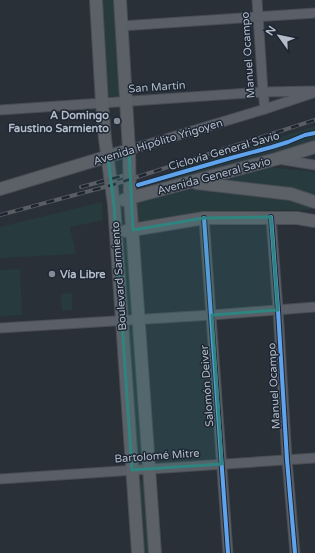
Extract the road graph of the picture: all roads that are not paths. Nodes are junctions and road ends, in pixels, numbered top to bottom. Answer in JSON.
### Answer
{"nodes":[{"id":1,"x":96,"y":0,"type":"edge"},
{"id":2,"x":120,"y":0,"type":"edge"},
{"id":3,"x":257,"y":0,"type":"edge"},
{"id":4,"x":315,"y":13,"type":"edge"},
{"id":5,"x":258,"y":17,"type":"junction"},
{"id":6,"x":121,"y":26,"type":"junction"},
{"id":7,"x":262,"y":92,"type":"junction"},
{"id":8,"x":315,"y":92,"type":"edge"},
{"id":9,"x":126,"y":101,"type":"junction"},
{"id":10,"x":102,"y":102,"type":"junction"},
{"id":11,"x":265,"y":109,"type":"junction"},
{"id":12,"x":0,"y":110,"type":"edge"},
{"id":13,"x":315,"y":147,"type":"edge"},
{"id":14,"x":129,"y":150,"type":"junction"},
{"id":15,"x":108,"y":157,"type":"junction"},
{"id":16,"x":276,"y":159,"type":"junction"},
{"id":17,"x":315,"y":165,"type":"edge"},
{"id":18,"x":189,"y":182,"type":"junction"},
{"id":19,"x":0,"y":190,"type":"edge"},
{"id":20,"x":130,"y":198,"type":"junction"},
{"id":21,"x":315,"y":202,"type":"edge"},
{"id":22,"x":114,"y":205,"type":"junction"},
{"id":23,"x":315,"y":215,"type":"edge"},
{"id":24,"x":271,"y":217,"type":"junction"},
{"id":25,"x":204,"y":218,"type":"junction"},
{"id":26,"x":298,"y":218,"type":"junction"},
{"id":27,"x":315,"y":222,"type":"edge"},
{"id":28,"x":133,"y":230,"type":"junction"},
{"id":29,"x":116,"y":232,"type":"junction"},
{"id":30,"x":315,"y":307,"type":"edge"},
{"id":31,"x":278,"y":310,"type":"junction"},
{"id":32,"x":212,"y":315,"type":"junction"},
{"id":33,"x":139,"y":320,"type":"junction"},
{"id":34,"x":122,"y":321,"type":"junction"},
{"id":35,"x":0,"y":328,"type":"edge"},
{"id":36,"x":315,"y":458,"type":"edge"},
{"id":37,"x":287,"y":460,"type":"junction"},
{"id":38,"x":222,"y":464,"type":"junction"},
{"id":39,"x":150,"y":469,"type":"junction"},
{"id":40,"x":132,"y":470,"type":"junction"},
{"id":41,"x":0,"y":479,"type":"edge"},
{"id":42,"x":138,"y":553,"type":"edge"},
{"id":43,"x":155,"y":553,"type":"edge"},
{"id":44,"x":228,"y":553,"type":"edge"},
{"id":45,"x":295,"y":553,"type":"edge"}],
"edges":[{"from":1,"to":10,"type":"main road","name":"Boulevard Sarmiento"},
{"from":2,"to":6,"type":"main road","name":"Boulevard Sarmiento"},
{"from":3,"to":5,"type":"street","name":"Manuel Ocampo"},
{"from":4,"to":5,"type":"street"},
{"from":5,"to":6,"type":"street"},
{"from":5,"to":7,"type":"street","name":"Manuel Ocampo"},
{"from":6,"to":9,"type":"main road","name":"Boulevard Sarmiento"},
{"from":7,"to":8,"type":"street","name":"San Martín"},
{"from":7,"to":9,"type":"street","name":"San Martín"},
{"from":7,"to":11,"type":"street","name":"Manuel Ocampo"},
{"from":8,"to":11,"type":"street","name":"Avenida Hipólito Yrigoyen"},
{"from":9,"to":10,"type":"street","name":"San Martín"},
{"from":9,"to":14,"type":"main road","name":"Boulevard Sarmiento"},
{"from":10,"to":12,"type":"street","name":"San Martín"},
{"from":10,"to":15,"type":"main road","name":"Boulevard Sarmiento"},
{"from":11,"to":14,"type":"street","name":"Avenida Hipólito Yrigoyen"},
{"from":13,"to":16,"type":"main road","name":"Avenida General Savio"},
{"from":14,"to":15,"type":"main road","name":"Avenida Hipólito Yrigoyen"},
{"from":14,"to":20,"type":"main road","name":"Boulevard Sarmiento"},
{"from":15,"to":19,"type":"main road","name":"Avenida Hipólito Yrigoyen"},
{"from":15,"to":22,"type":"main road","name":"Boulevard Sarmiento"},
{"from":16,"to":17,"type":"street"},
{"from":16,"to":18,"type":"main road","name":"Avenida General Savio"},
{"from":18,"to":20,"type":"main road","name":"Avenida General Savio"},
{"from":18,"to":21,"type":"main road"},
{"from":20,"to":22,"type":"main road","name":"Avenida General Savio"},
{"from":20,"to":28,"type":"main road","name":"Boulevard Sarmiento"},
{"from":22,"to":29,"type":"main road","name":"Boulevard Sarmiento"},
{"from":23,"to":26,"type":"street"},
{"from":24,"to":25,"type":"main road"},
{"from":24,"to":26,"type":"main road"},
{"from":24,"to":31,"type":"street","name":"Manuel Ocampo"},
{"from":25,"to":28,"type":"main road"},
{"from":25,"to":32,"type":"street","name":"Salomón Deiver"},
{"from":26,"to":27,"type":"main road"},
{"from":28,"to":29,"type":"main road"},
{"from":28,"to":33,"type":"main road","name":"Boulevard Sarmiento"},
{"from":29,"to":34,"type":"main road","name":"Boulevard Sarmiento"},
{"from":30,"to":31,"type":"street"},
{"from":31,"to":32,"type":"street"},
{"from":31,"to":37,"type":"street","name":"Manuel Ocampo"},
{"from":32,"to":33,"type":"street"},
{"from":32,"to":38,"type":"street","name":"Salomón Deiver"},
{"from":33,"to":34,"type":"street"},
{"from":33,"to":39,"type":"main road","name":"Boulevard Sarmiento"},
{"from":34,"to":35,"type":"street"},
{"from":34,"to":40,"type":"main road","name":"Boulevard Sarmiento"},
{"from":36,"to":37,"type":"street","name":"Bartolomé Mitre"},
{"from":37,"to":38,"type":"street","name":"Bartolomé Mitre"},
{"from":37,"to":45,"type":"street","name":"Manuel Ocampo"},
{"from":38,"to":39,"type":"street","name":"Bartolomé Mitre"},
{"from":38,"to":44,"type":"street","name":"Salomón Deiver"},
{"from":39,"to":40,"type":"street","name":"Bartolomé Mitre"},
{"from":39,"to":43,"type":"main road","name":"Boulevard Sarmiento"},
{"from":40,"to":41,"type":"street","name":"Bartolomé Mitre"},
{"from":40,"to":42,"type":"main road","name":"Boulevard Sarmiento"}]}
